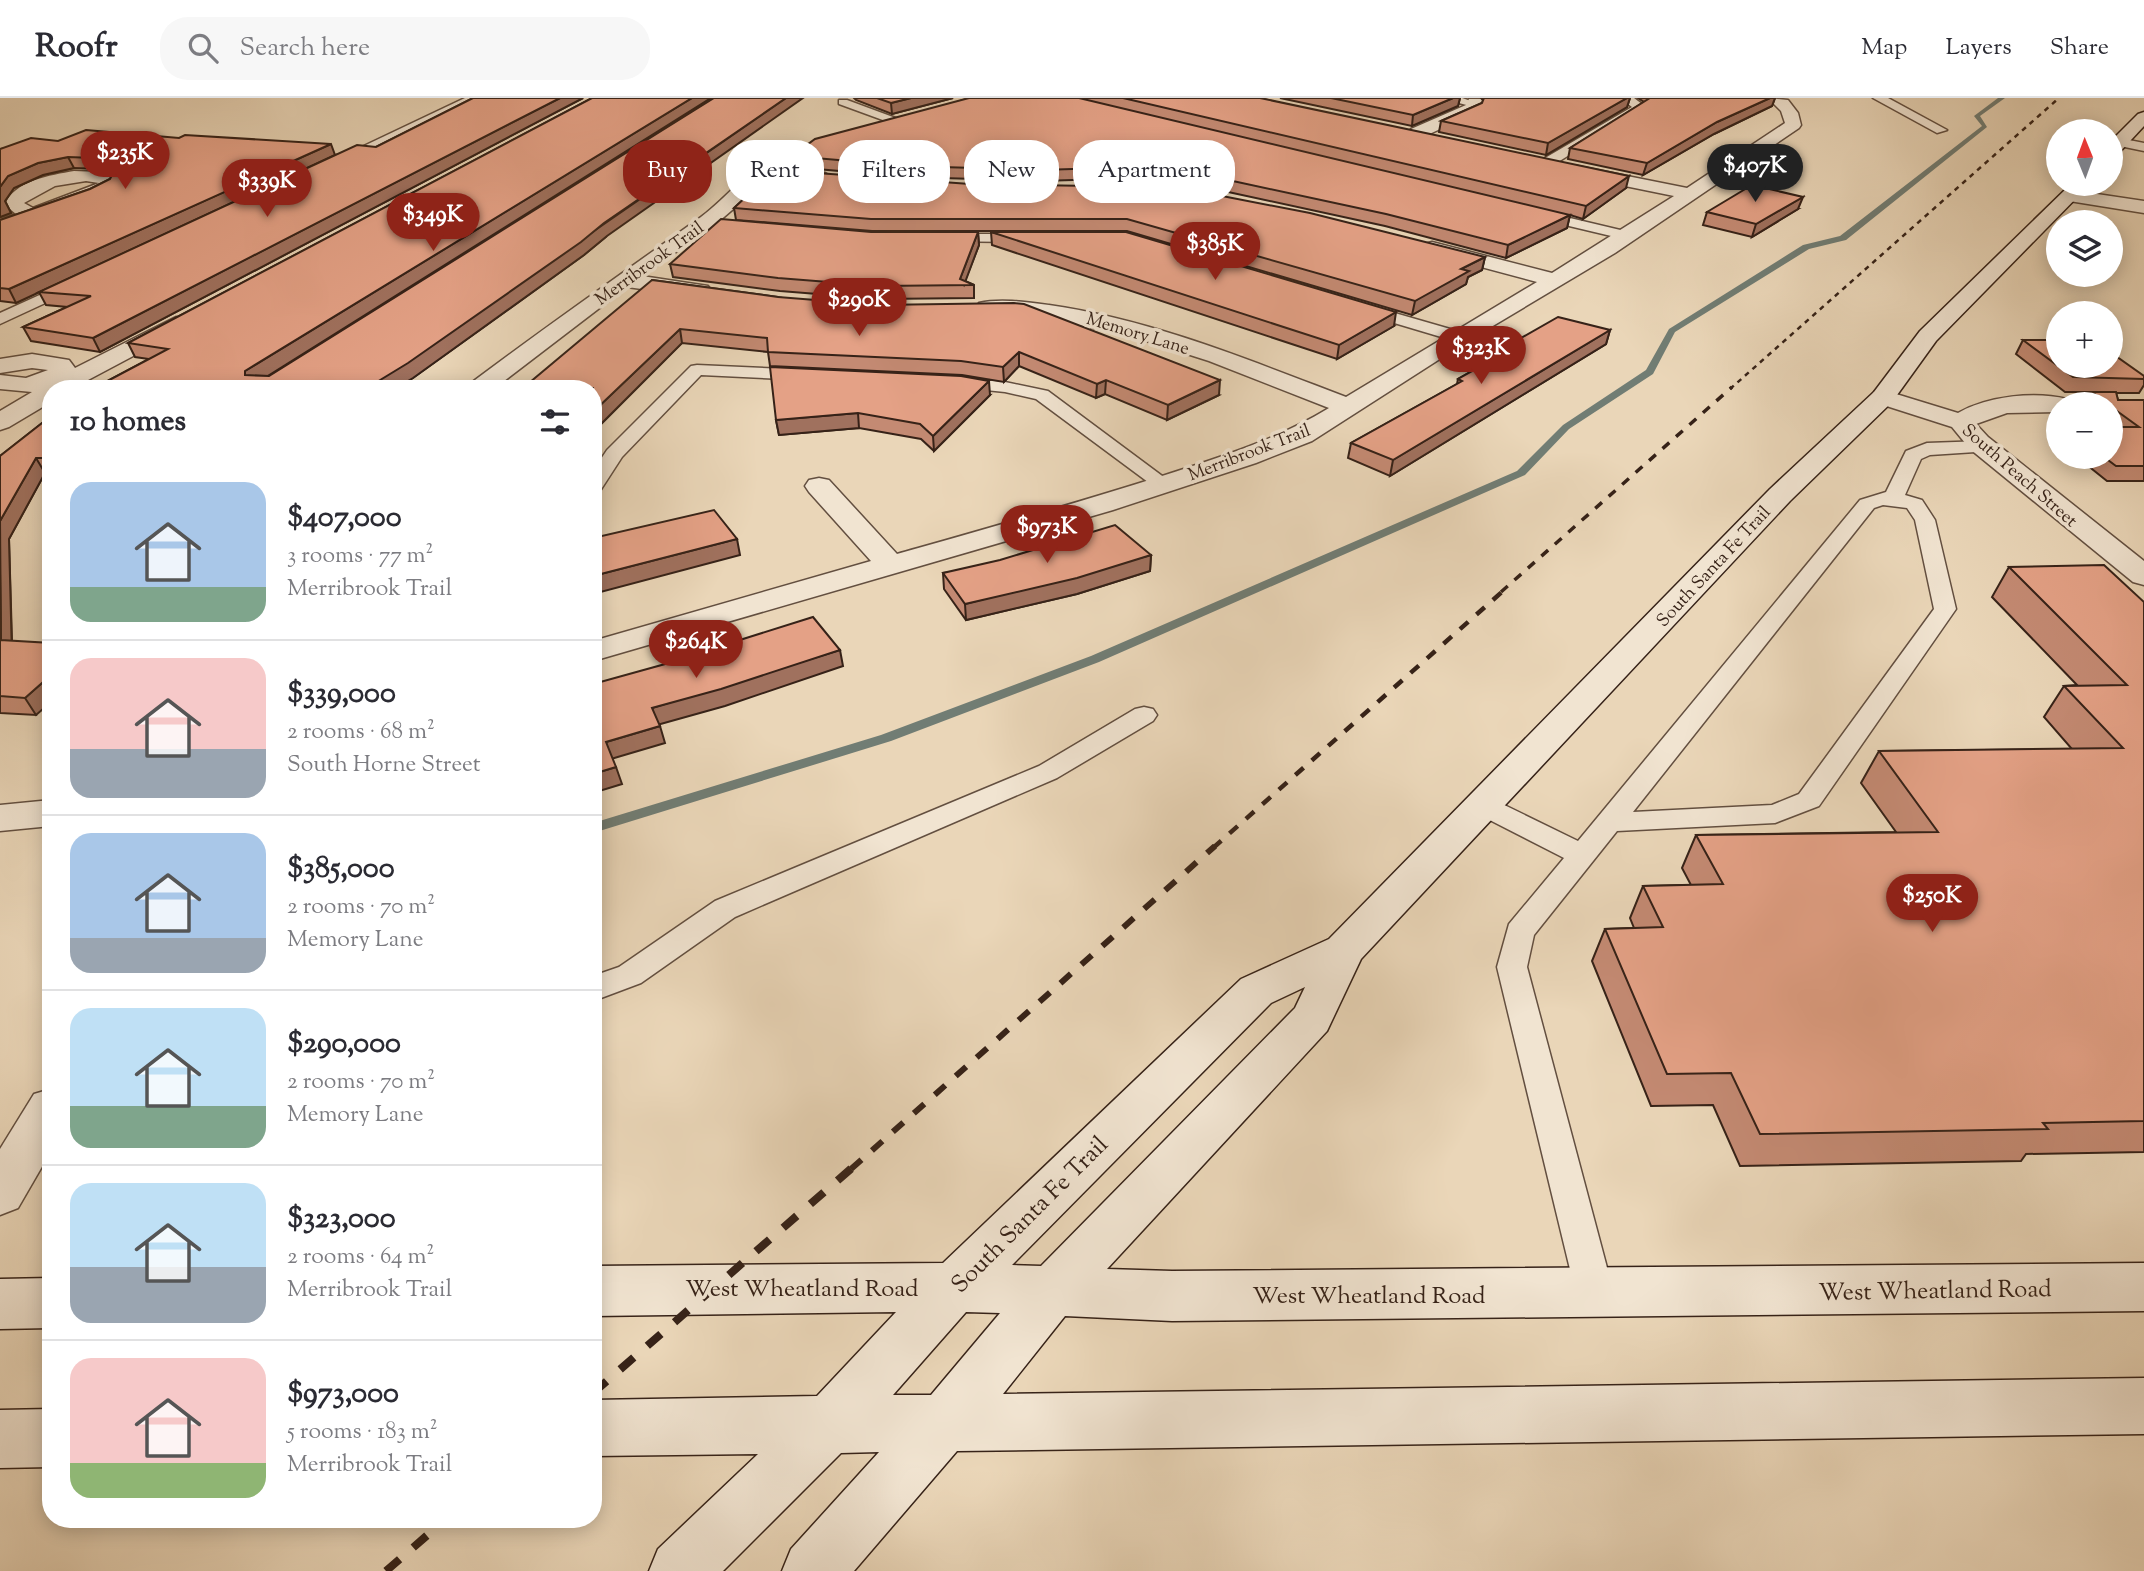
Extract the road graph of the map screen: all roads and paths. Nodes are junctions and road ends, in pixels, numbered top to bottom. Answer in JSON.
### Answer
{"nodes":[{"id":1,"x":474,"y":98,"type":"edge"},
{"id":2,"x":1446,"y":98,"type":"edge"},
{"id":3,"x":1626,"y":98,"type":"edge"},
{"id":4,"x":1776,"y":98,"type":"edge"},
{"id":5,"x":1879,"y":98,"type":"edge"},
{"id":6,"x":843,"y":102,"type":"dead end"},
{"id":7,"x":1475,"y":103,"type":"joint"},
{"id":8,"x":901,"y":118,"type":"joint"},
{"id":9,"x":2144,"y":118,"type":"edge"},
{"id":10,"x":858,"y":129,"type":"edge"},
{"id":11,"x":1941,"y":131,"type":"dead end"},
{"id":12,"x":1442,"y":139,"type":"edge"},
{"id":13,"x":2123,"y":139,"type":"edge"},
{"id":14,"x":2123,"y":147,"type":"edge"},
{"id":15,"x":2144,"y":147,"type":"edge"},
{"id":16,"x":1538,"y":162,"type":"joint"},
{"id":17,"x":324,"y":168,"type":"edge"},
{"id":18,"x":1692,"y":194,"type":"junction"},
{"id":19,"x":2070,"y":196,"type":"edge"},
{"id":20,"x":2100,"y":196,"type":"edge"},
{"id":21,"x":728,"y":203,"type":"edge"},
{"id":22,"x":2144,"y":207,"type":"edge"},
{"id":23,"x":1521,"y":211,"type":"edge"},
{"id":24,"x":30,"y":214,"type":"junction"},
{"id":25,"x":703,"y":224,"type":"junction"},
{"id":26,"x":0,"y":226,"type":"edge"},
{"id":27,"x":729,"y":226,"type":"edge"},
{"id":28,"x":1628,"y":236,"type":"junction"},
{"id":29,"x":925,"y":238,"type":"edge"},
{"id":30,"x":1046,"y":238,"type":"edge"},
{"id":31,"x":1410,"y":242,"type":"edge"},
{"id":32,"x":623,"y":280,"type":"junction"},
{"id":33,"x":1555,"y":280,"type":"junction"},
{"id":34,"x":728,"y":294,"type":"edge"},
{"id":35,"x":1339,"y":302,"type":"edge"},
{"id":36,"x":0,"y":306,"type":"edge"},
{"id":37,"x":961,"y":308,"type":"edge"},
{"id":38,"x":190,"y":317,"type":"edge"},
{"id":39,"x":0,"y":319,"type":"edge"},
{"id":40,"x":1458,"y":337,"type":"junction"},
{"id":41,"x":0,"y":366,"type":"edge"},
{"id":42,"x":822,"y":376,"type":"edge"},
{"id":43,"x":60,"y":380,"type":"edge"},
{"id":44,"x":67,"y":380,"type":"edge"},
{"id":45,"x":491,"y":380,"type":"edge"},
{"id":46,"x":934,"y":381,"type":"edge"},
{"id":47,"x":0,"y":382,"type":"edge"},
{"id":48,"x":42,"y":385,"type":"edge"},
{"id":49,"x":42,"y":395,"type":"edge"},
{"id":50,"x":1883,"y":397,"type":"junction"},
{"id":51,"x":2046,"y":404,"type":"edge"},
{"id":52,"x":1350,"y":407,"type":"junction"},
{"id":53,"x":0,"y":422,"type":"edge"},
{"id":54,"x":1961,"y":422,"type":"junction"},
{"id":55,"x":1984,"y":447,"type":"junction"},
{"id":56,"x":602,"y":473,"type":"edge"},
{"id":57,"x":1163,"y":484,"type":"junction"},
{"id":58,"x":819,"y":486,"type":"dead end"},
{"id":59,"x":1894,"y":497,"type":"junction"},
{"id":60,"x":890,"y":565,"type":"junction"},
{"id":61,"x":2144,"y":576,"type":"edge"},
{"id":62,"x":602,"y":649,"type":"edge"},
{"id":63,"x":1144,"y":715,"type":"dead end"},
{"id":64,"x":1484,"y":806,"type":"junction"},
{"id":65,"x":42,"y":814,"type":"edge"},
{"id":66,"x":0,"y":818,"type":"edge"},
{"id":67,"x":1611,"y":822,"type":"junction"},
{"id":68,"x":1583,"y":855,"type":"junction"},
{"id":69,"x":1344,"y":950,"type":"junction"},
{"id":70,"x":602,"y":986,"type":"edge"},
{"id":71,"x":42,"y":1123,"type":"edge"},
{"id":72,"x":0,"y":1193,"type":"edge"},
{"id":73,"x":954,"y":1287,"type":"junction"},
{"id":74,"x":2144,"y":1287,"type":"edge"},
{"id":75,"x":1054,"y":1290,"type":"junction"},
{"id":76,"x":602,"y":1291,"type":"edge"},
{"id":77,"x":1595,"y":1294,"type":"junction"},
{"id":78,"x":42,"y":1303,"type":"edge"},
{"id":79,"x":0,"y":1304,"type":"edge"},
{"id":80,"x":2144,"y":1406,"type":"edge"},
{"id":81,"x":945,"y":1422,"type":"junction"},
{"id":82,"x":831,"y":1423,"type":"junction"},
{"id":83,"x":602,"y":1428,"type":"edge"},
{"id":84,"x":42,"y":1438,"type":"edge"},
{"id":85,"x":0,"y":1439,"type":"edge"},
{"id":86,"x":680,"y":1571,"type":"edge"},
{"id":87,"x":813,"y":1571,"type":"edge"}],
"edges":[{"from":1,"to":17,"type":"lane"},
{"from":2,"to":7,"type":"lane"},
{"from":3,"to":16,"type":"lane"},
{"from":4,"to":18,"type":"street","name":"Merribrook Trail"},
{"from":5,"to":11,"type":"lane"},
{"from":6,"to":8,"type":"lane"},
{"from":7,"to":12,"type":"street"},
{"from":8,"to":10,"type":"street"},
{"from":9,"to":13,"type":"street"},
{"from":14,"to":15,"type":"lane"},
{"from":16,"to":18,"type":"street"},
{"from":18,"to":28,"type":"street","name":"Merribrook Trail"},
{"from":19,"to":50,"type":"street","name":"South Santa Fe Trail"},
{"from":20,"to":22,"type":"street"},
{"from":21,"to":25,"type":"street","name":"Merribrook Trail"},
{"from":23,"to":28,"type":"lane"},
{"from":24,"to":24,"type":"street"},
{"from":24,"to":26,"type":"street"},
{"from":25,"to":27,"type":"lane"},
{"from":25,"to":32,"type":"street","name":"Merribrook Trail"},
{"from":28,"to":33,"type":"street","name":"Merribrook Trail"},
{"from":29,"to":30,"type":"lane"},
{"from":31,"to":33,"type":"street"},
{"from":32,"to":34,"type":"street"},
{"from":32,"to":45,"type":"street","name":"Merribrook Trail"},
{"from":33,"to":40,"type":"street","name":"Merribrook Trail"},
{"from":35,"to":40,"type":"lane"},
{"from":36,"to":39,"type":"lane"},
{"from":37,"to":52,"type":"street","name":"Memory Lane"},
{"from":38,"to":44,"type":"street"},
{"from":40,"to":52,"type":"street","name":"Merribrook Trail"},
{"from":41,"to":43,"type":"street"},
{"from":42,"to":56,"type":"lane"},
{"from":46,"to":57,"type":"lane"},
{"from":47,"to":48,"type":"street"},
{"from":49,"to":53,"type":"street"},
{"from":50,"to":54,"type":"street","name":"South Peach Street"},
{"from":50,"to":64,"type":"street","name":"South Santa Fe Trail"},
{"from":51,"to":54,"type":"street"},
{"from":52,"to":57,"type":"street","name":"Merribrook Trail"},
{"from":54,"to":55,"type":"street","name":"South Peach Street"},
{"from":55,"to":59,"type":"lane"},
{"from":55,"to":61,"type":"street","name":"South Peach Street"},
{"from":57,"to":60,"type":"street","name":"Merribrook Trail"},
{"from":58,"to":60,"type":"street"},
{"from":59,"to":67,"type":"lane"},
{"from":59,"to":67,"type":"lane"},
{"from":60,"to":62,"type":"street","name":"Merribrook Trail"},
{"from":63,"to":70,"type":"lane"},
{"from":64,"to":68,"type":"lane"},
{"from":64,"to":69,"type":"street","name":"South Santa Fe Trail"},
{"from":65,"to":66,"type":"street"},
{"from":67,"to":68,"type":"lane"},
{"from":68,"to":77,"type":"lane"},
{"from":69,"to":73,"type":"street","name":"South Santa Fe Trail"},
{"from":69,"to":75,"type":"street","name":"South Santa Fe Trail"},
{"from":71,"to":72,"type":"street"},
{"from":73,"to":75,"type":"street","name":"West Wheatland Road"},
{"from":73,"to":76,"type":"street","name":"West Wheatland Road"},
{"from":73,"to":82,"type":"street","name":"South Santa Fe Trail"},
{"from":74,"to":77,"type":"street","name":"West Wheatland Road"},
{"from":75,"to":77,"type":"street","name":"West Wheatland Road"},
{"from":75,"to":81,"type":"street","name":"South Santa Fe Trail"},
{"from":78,"to":79,"type":"street"},
{"from":80,"to":81,"type":"street"},
{"from":81,"to":82,"type":"street"},
{"from":81,"to":87,"type":"street","name":"South Santa Fe Trail"},
{"from":82,"to":83,"type":"street"},
{"from":82,"to":86,"type":"street","name":"South Santa Fe Trail"},
{"from":84,"to":85,"type":"street"}]}
